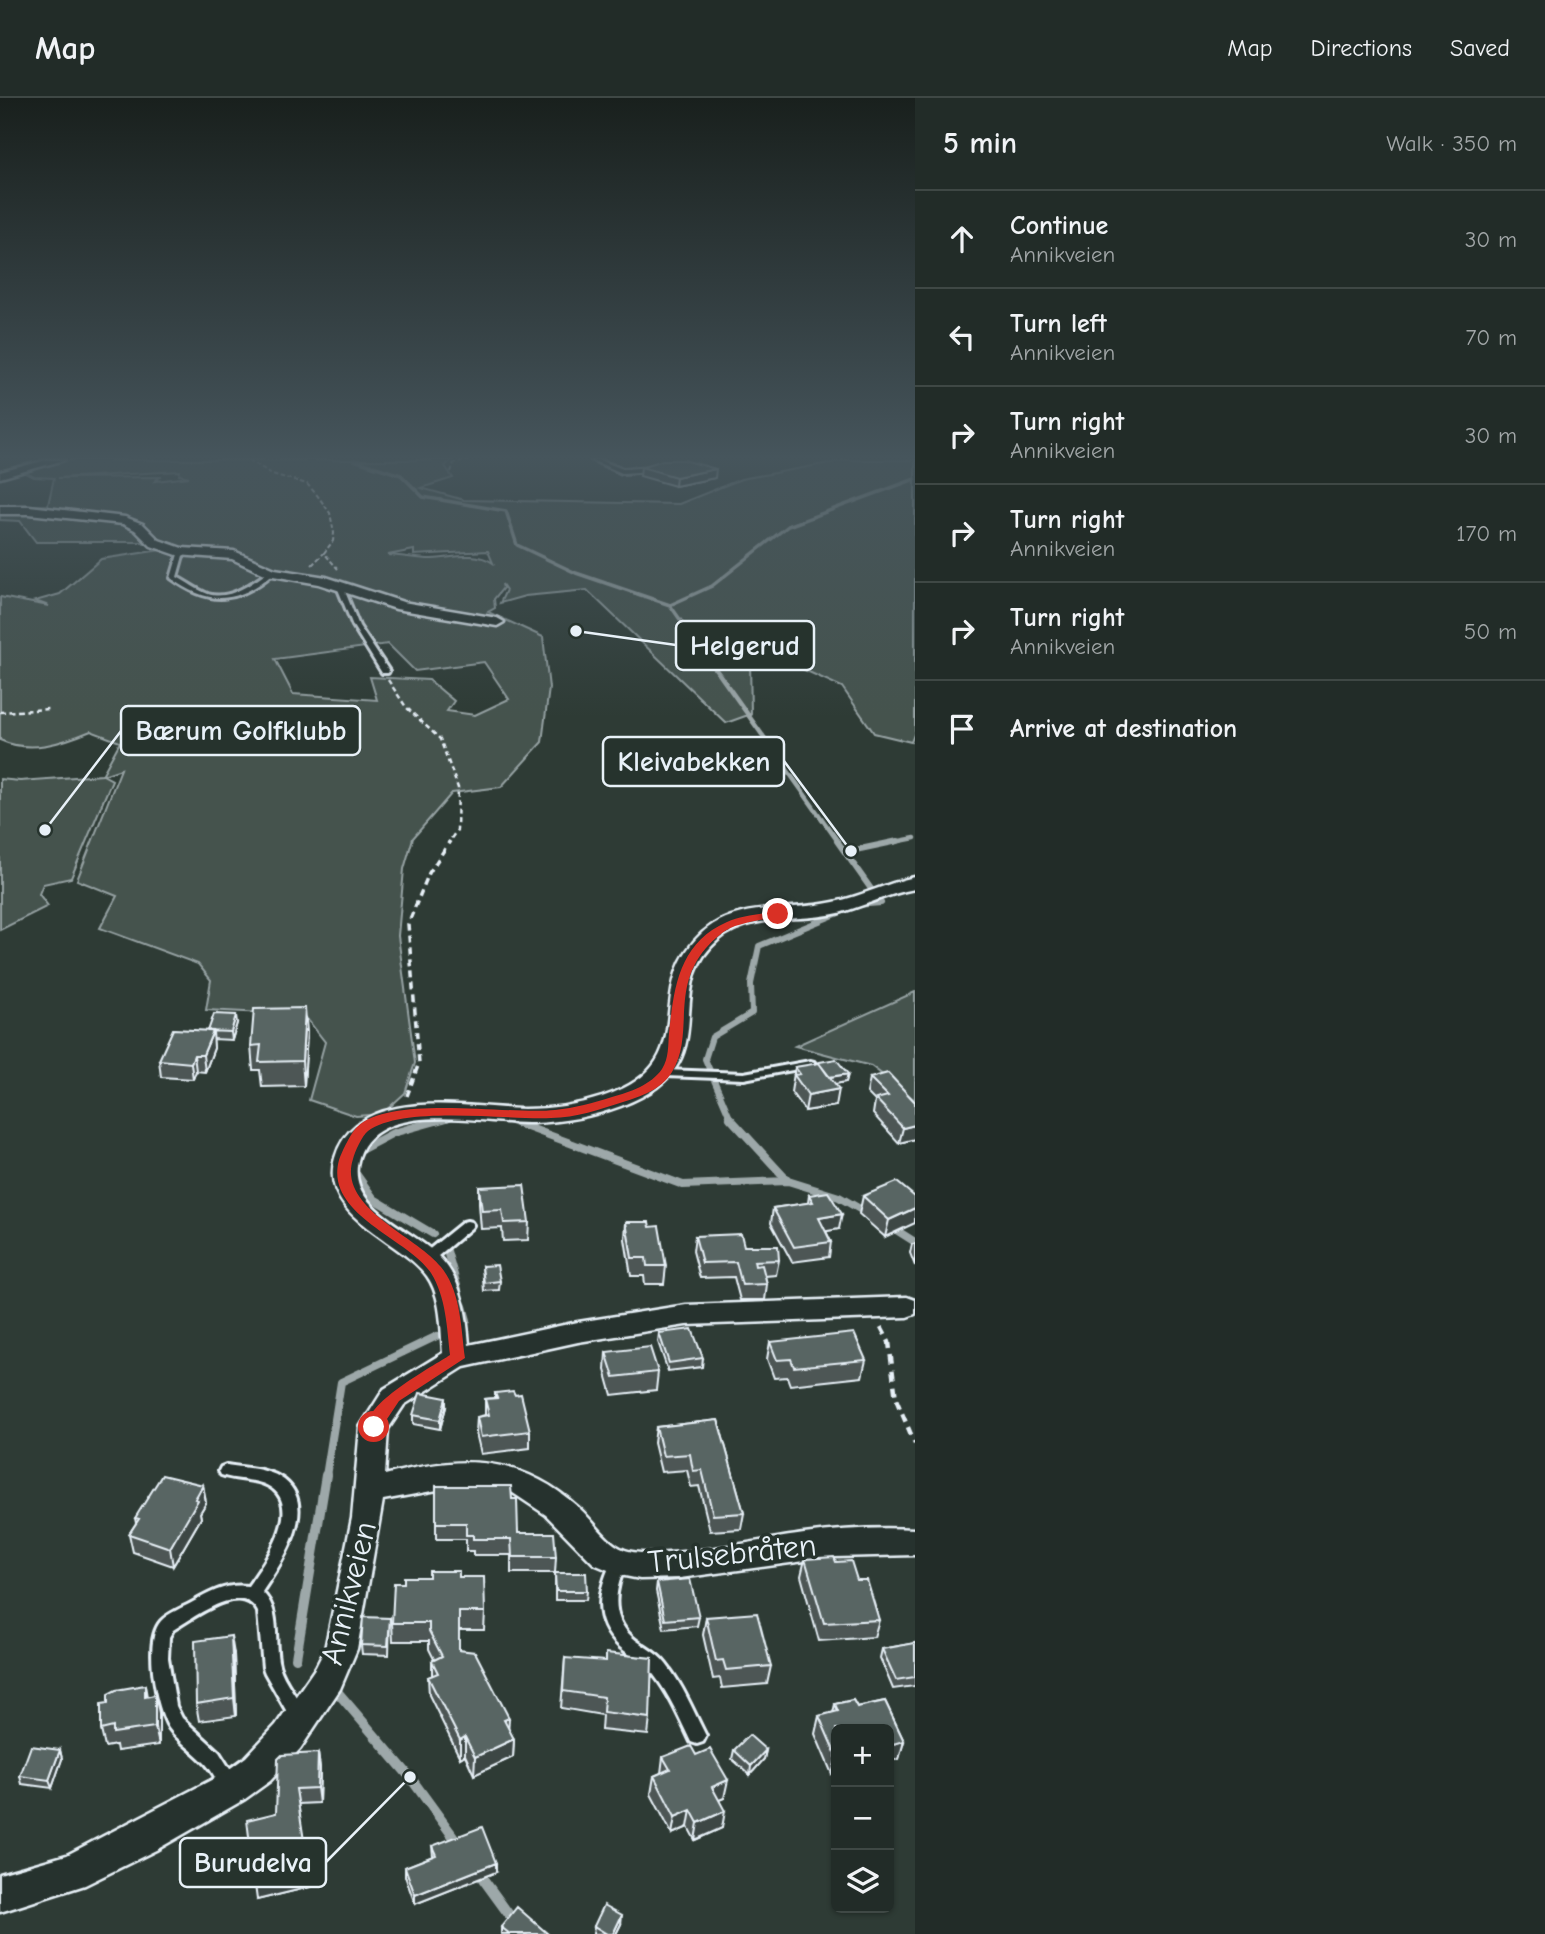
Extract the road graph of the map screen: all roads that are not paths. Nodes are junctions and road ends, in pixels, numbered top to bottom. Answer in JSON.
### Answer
{"nodes":[{"id":1,"x":163,"y":546,"type":"edge"},
{"id":2,"x":181,"y":552,"type":"junction"},
{"id":3,"x":272,"y":572,"type":"junction"},
{"id":4,"x":341,"y":589,"type":"junction"},
{"id":5,"x":497,"y":622,"type":"dead end"},
{"id":6,"x":385,"y":671,"type":"road end"},
{"id":7,"x":915,"y":883,"type":"edge"},
{"id":8,"x":810,"y":1064,"type":"edge"},
{"id":9,"x":665,"y":1073,"type":"junction"},
{"id":10,"x":467,"y":1225,"type":"dead end"},
{"id":11,"x":441,"y":1249,"type":"junction"},
{"id":12,"x":907,"y":1307,"type":"dead end"},
{"id":13,"x":456,"y":1340,"type":"junction"},
{"id":14,"x":226,"y":1471,"type":"dead end"},
{"id":15,"x":371,"y":1491,"type":"junction"},
{"id":16,"x":915,"y":1542,"type":"edge"},
{"id":17,"x":619,"y":1562,"type":"junction"},
{"id":18,"x":251,"y":1594,"type":"junction"},
{"id":19,"x":303,"y":1715,"type":"junction"},
{"id":20,"x":697,"y":1736,"type":"dead end"},
{"id":21,"x":233,"y":1787,"type":"junction"},
{"id":22,"x":0,"y":1893,"type":"edge"}],
"edges":[{"from":1,"to":2,"type":"street"},
{"from":2,"to":3,"type":"street"},
{"from":2,"to":3,"type":"lane"},
{"from":3,"to":4,"type":"street"},
{"from":4,"to":5,"type":"street"},
{"from":4,"to":6,"type":"lane"},
{"from":7,"to":9,"type":"street"},
{"from":8,"to":9,"type":"lane"},
{"from":9,"to":11,"type":"street"},
{"from":10,"to":11,"type":"lane"},
{"from":11,"to":13,"type":"street"},
{"from":12,"to":13,"type":"street","name":"Annikveien"},
{"from":13,"to":15,"type":"street","name":"Annikveien"},
{"from":14,"to":18,"type":"lane"},
{"from":15,"to":17,"type":"street","name":"Trulsebråten"},
{"from":15,"to":19,"type":"street","name":"Annikveien"},
{"from":16,"to":17,"type":"street","name":"Trulsebråten"},
{"from":17,"to":20,"type":"lane"},
{"from":18,"to":19,"type":"lane"},
{"from":18,"to":21,"type":"lane"},
{"from":19,"to":21,"type":"street","name":"Annikveien"},
{"from":21,"to":22,"type":"street","name":"Annikveien"}]}
